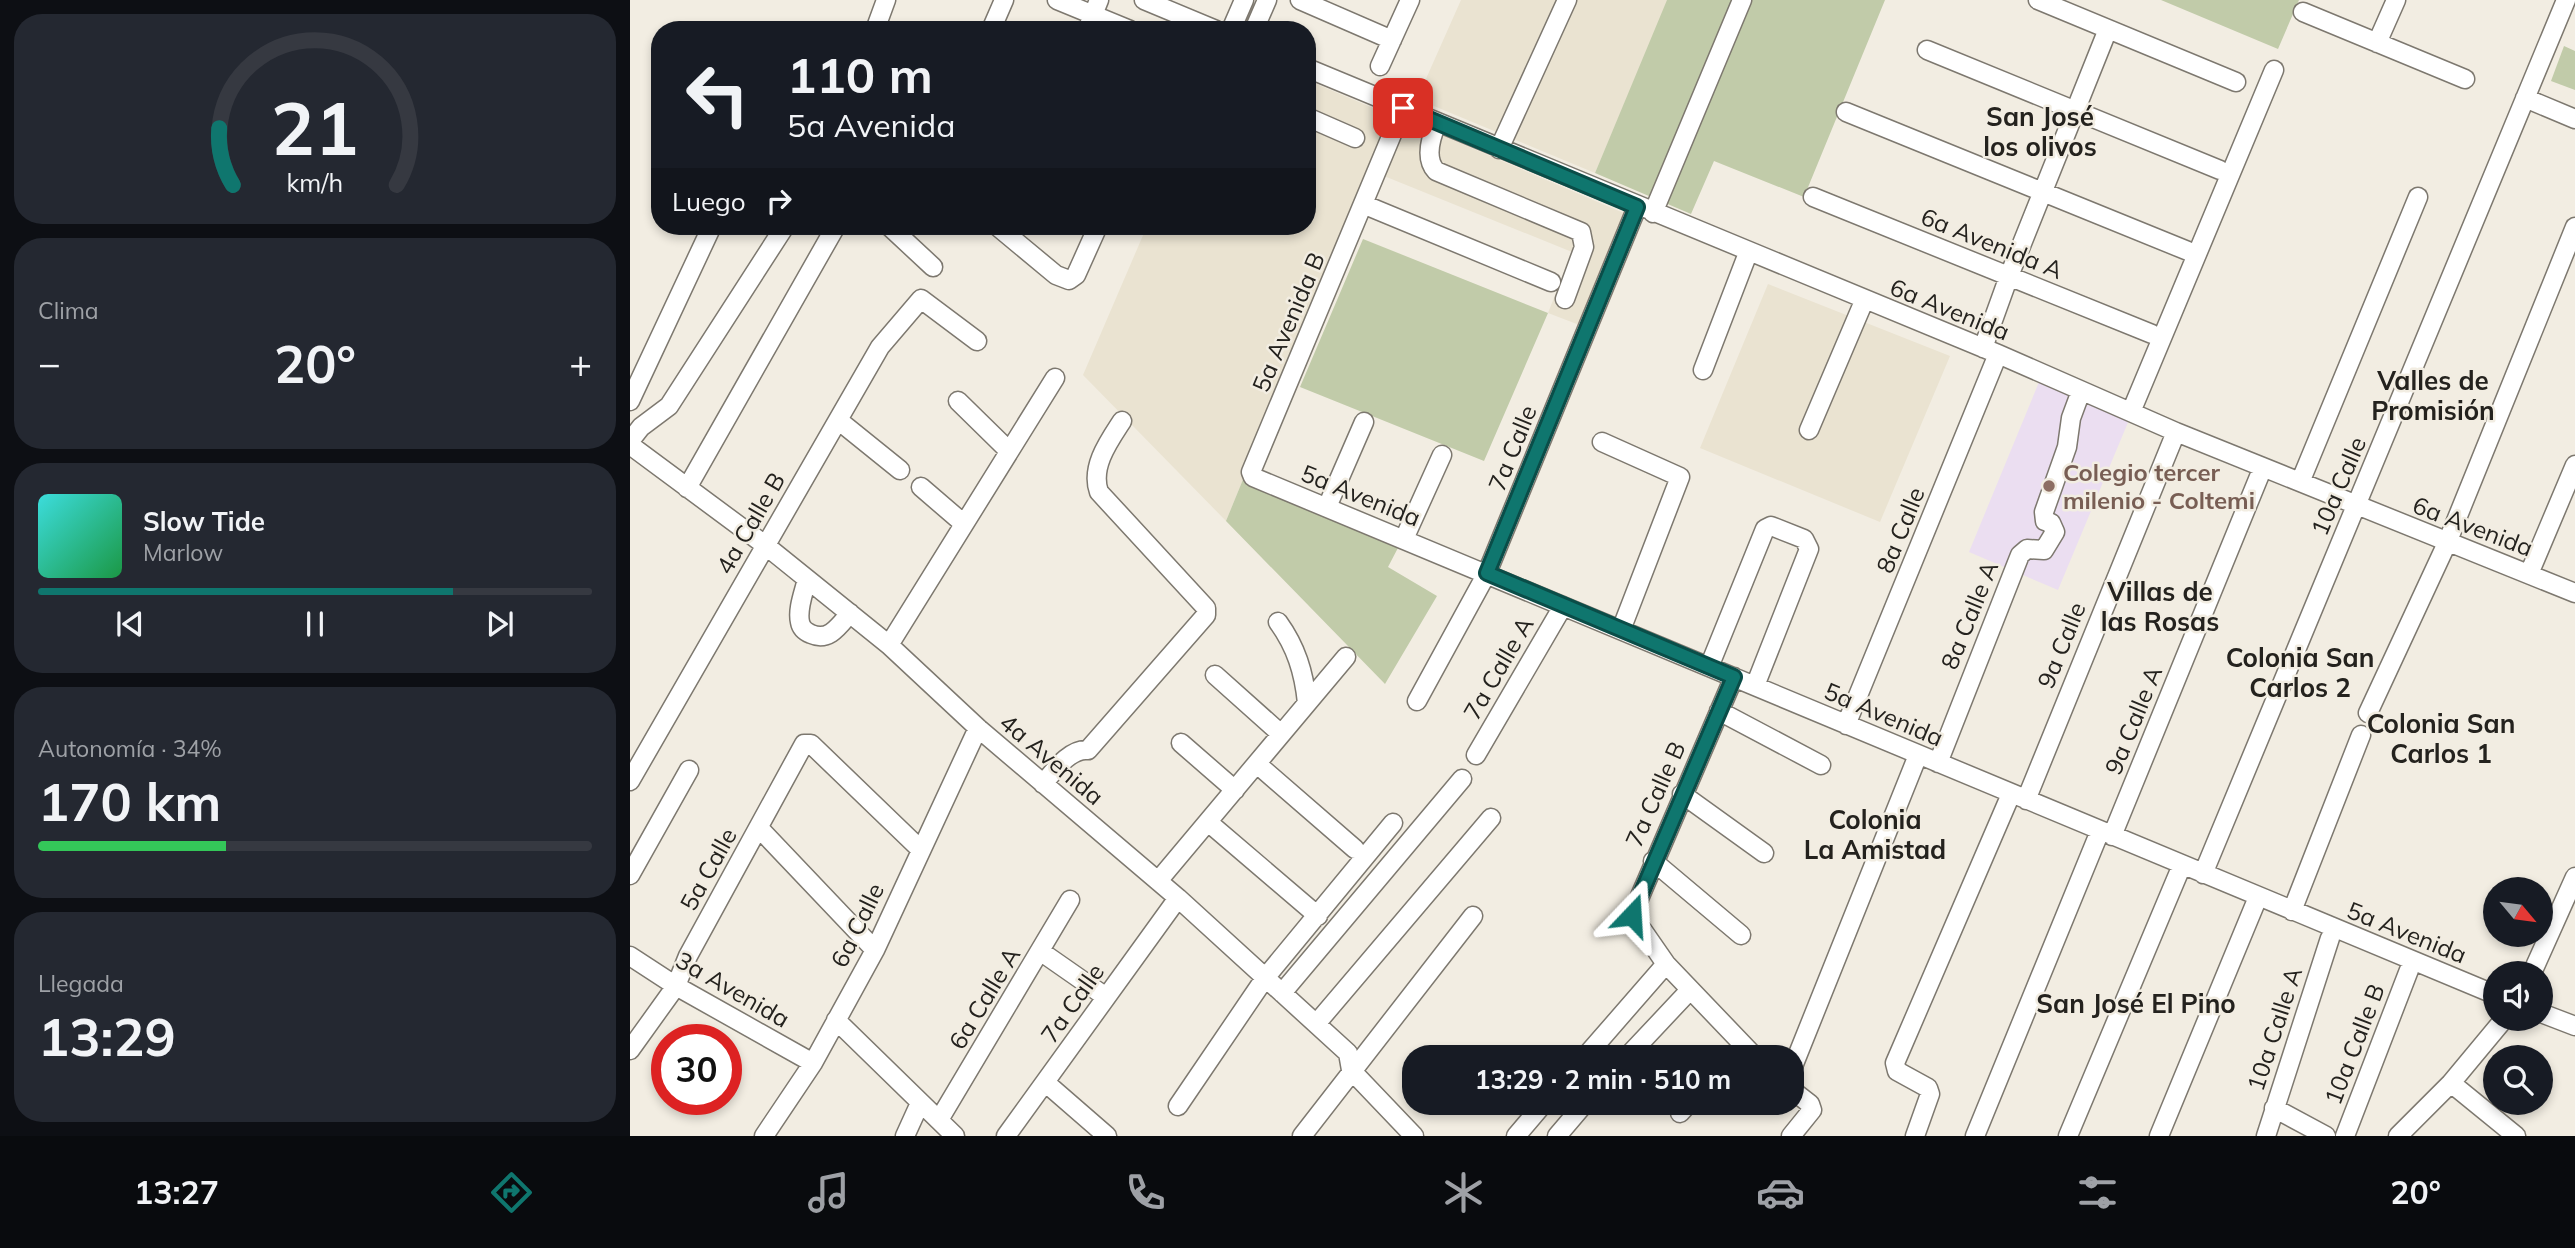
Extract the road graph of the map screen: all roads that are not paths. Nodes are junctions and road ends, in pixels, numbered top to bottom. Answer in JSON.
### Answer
{"nodes":[{"id":1,"x":886,"y":0,"type":"edge"},
{"id":2,"x":1004,"y":0,"type":"edge"},
{"id":3,"x":1057,"y":0,"type":"edge"},
{"id":4,"x":1144,"y":0,"type":"edge"},
{"id":5,"x":1244,"y":0,"type":"edge"},
{"id":6,"x":1267,"y":0,"type":"edge"},
{"id":7,"x":1300,"y":0,"type":"edge"},
{"id":8,"x":1409,"y":0,"type":"edge"},
{"id":9,"x":1567,"y":0,"type":"edge"},
{"id":10,"x":1742,"y":0,"type":"edge"},
{"id":11,"x":2038,"y":0,"type":"edge"},
{"id":12,"x":2396,"y":0,"type":"edge"},
{"id":13,"x":2566,"y":0,"type":"edge"},
{"id":14,"x":2303,"y":12,"type":"dead end"},
{"id":15,"x":1093,"y":15,"type":"edge"},
{"id":16,"x":878,"y":21,"type":"edge"},
{"id":17,"x":995,"y":21,"type":"edge"},
{"id":18,"x":1194,"y":21,"type":"edge"},
{"id":19,"x":1235,"y":21,"type":"edge"},
{"id":20,"x":1258,"y":21,"type":"edge"},
{"id":21,"x":2108,"y":29,"type":"junction"},
{"id":22,"x":1392,"y":40,"type":"junction"},
{"id":23,"x":2377,"y":43,"type":"junction"},
{"id":24,"x":1927,"y":50,"type":"dead end"},
{"id":25,"x":1380,"y":66,"type":"dead end"},
{"id":26,"x":2274,"y":70,"type":"dead end"},
{"id":27,"x":1316,"y":72,"type":"edge"},
{"id":28,"x":2465,"y":79,"type":"dead end"},
{"id":29,"x":2236,"y":82,"type":"dead end"},
{"id":30,"x":2525,"y":98,"type":"junction"},
{"id":31,"x":1403,"y":108,"type":"junction"},
{"id":32,"x":2076,"y":110,"type":"junction"},
{"id":33,"x":1846,"y":112,"type":"dead end"},
{"id":34,"x":2575,"y":119,"type":"edge"},
{"id":35,"x":1316,"y":121,"type":"edge"},
{"id":36,"x":1437,"y":123,"type":"junction"},
{"id":37,"x":1355,"y":138,"type":"dead end"},
{"id":38,"x":1499,"y":149,"type":"junction"},
{"id":39,"x":2220,"y":170,"type":"dead end"},
{"id":40,"x":2043,"y":193,"type":"junction"},
{"id":41,"x":1814,"y":197,"type":"dead end"},
{"id":42,"x":2418,"y":197,"type":"dead end"},
{"id":43,"x":1364,"y":205,"type":"junction"},
{"id":44,"x":1645,"y":210,"type":"junction"},
{"id":45,"x":2575,"y":227,"type":"edge"},
{"id":46,"x":708,"y":235,"type":"edge"},
{"id":47,"x":779,"y":235,"type":"edge"},
{"id":48,"x":831,"y":235,"type":"edge"},
{"id":49,"x":899,"y":235,"type":"edge"},
{"id":50,"x":1009,"y":235,"type":"edge"},
{"id":51,"x":1094,"y":235,"type":"edge"},
{"id":52,"x":2188,"y":251,"type":"dead end"},
{"id":53,"x":1748,"y":253,"type":"junction"},
{"id":54,"x":933,"y":267,"type":"dead end"},
{"id":55,"x":2009,"y":276,"type":"junction"},
{"id":56,"x":1551,"y":282,"type":"dead end"},
{"id":57,"x":1565,"y":299,"type":"dead end"},
{"id":58,"x":1864,"y":301,"type":"junction"},
{"id":59,"x":2152,"y":334,"type":"dead end"},
{"id":60,"x":977,"y":341,"type":"dead end"},
{"id":61,"x":1990,"y":351,"type":"junction"},
{"id":62,"x":1703,"y":370,"type":"dead end"},
{"id":63,"x":1055,"y":378,"type":"dead end"},
{"id":64,"x":2081,"y":391,"type":"junction"},
{"id":65,"x":630,"y":401,"type":"edge"},
{"id":66,"x":958,"y":401,"type":"dead end"},
{"id":67,"x":2131,"y":412,"type":"junction"},
{"id":68,"x":838,"y":421,"type":"junction"},
{"id":69,"x":1122,"y":421,"type":"dead end"},
{"id":70,"x":1364,"y":422,"type":"dead end"},
{"id":71,"x":1809,"y":430,"type":"dead end"},
{"id":72,"x":2176,"y":432,"type":"junction"},
{"id":73,"x":1602,"y":442,"type":"dead end"},
{"id":74,"x":630,"y":443,"type":"edge"},
{"id":75,"x":1009,"y":451,"type":"junction"},
{"id":76,"x":1442,"y":455,"type":"dead end"},
{"id":77,"x":2575,"y":465,"type":"edge"},
{"id":78,"x":2263,"y":467,"type":"junction"},
{"id":79,"x":900,"y":470,"type":"dead end"},
{"id":80,"x":1253,"y":477,"type":"joint"},
{"id":81,"x":2301,"y":480,"type":"junction"},
{"id":82,"x":921,"y":487,"type":"dead end"},
{"id":83,"x":687,"y":488,"type":"junction"},
{"id":84,"x":2357,"y":506,"type":"junction"},
{"id":85,"x":1327,"y":507,"type":"junction"},
{"id":86,"x":964,"y":524,"type":"junction"},
{"id":87,"x":1404,"y":539,"type":"junction"},
{"id":88,"x":2447,"y":543,"type":"junction"},
{"id":89,"x":765,"y":545,"type":"junction"},
{"id":90,"x":1487,"y":573,"type":"junction"},
{"id":91,"x":2529,"y":574,"type":"junction"},
{"id":92,"x":807,"y":579,"type":"junction"},
{"id":93,"x":2575,"y":593,"type":"edge"},
{"id":94,"x":1563,"y":606,"type":"junction"},
{"id":95,"x":850,"y":613,"type":"junction"},
{"id":96,"x":1278,"y":622,"type":"dead end"},
{"id":97,"x":1621,"y":630,"type":"junction"},
{"id":98,"x":889,"y":645,"type":"junction"},
{"id":99,"x":1346,"y":657,"type":"dead end"},
{"id":100,"x":1709,"y":667,"type":"junction"},
{"id":101,"x":1215,"y":675,"type":"dead end"},
{"id":102,"x":1734,"y":677,"type":"junction"},
{"id":103,"x":1755,"y":686,"type":"junction"},
{"id":104,"x":1417,"y":701,"type":"dead end"},
{"id":105,"x":1307,"y":703,"type":"junction"},
{"id":106,"x":1719,"y":711,"type":"junction"},
{"id":107,"x":2368,"y":713,"type":"dead end"},
{"id":108,"x":1846,"y":725,"type":"junction"},
{"id":109,"x":978,"y":728,"type":"junction"},
{"id":110,"x":1281,"y":734,"type":"junction"},
{"id":111,"x":2361,"y":735,"type":"dead end"},
{"id":112,"x":1181,"y":743,"type":"dead end"},
{"id":113,"x":1476,"y":755,"type":"dead end"},
{"id":114,"x":1918,"y":755,"type":"junction"},
{"id":115,"x":1938,"y":763,"type":"junction"},
{"id":116,"x":1257,"y":764,"type":"junction"},
{"id":117,"x":1821,"y":765,"type":"dead end"},
{"id":118,"x":689,"y":770,"type":"dead end"},
{"id":119,"x":1462,"y":779,"type":"dead end"},
{"id":120,"x":630,"y":780,"type":"edge"},
{"id":121,"x":1043,"y":784,"type":"junction"},
{"id":122,"x":1235,"y":790,"type":"junction"},
{"id":123,"x":1682,"y":794,"type":"junction"},
{"id":124,"x":2019,"y":797,"type":"junction"},
{"id":125,"x":1491,"y":818,"type":"dead end"},
{"id":126,"x":1209,"y":822,"type":"junction"},
{"id":127,"x":1393,"y":823,"type":"dead end"},
{"id":128,"x":759,"y":828,"type":"junction"},
{"id":129,"x":2106,"y":834,"type":"junction"},
{"id":130,"x":1354,"y":849,"type":"dead end"},
{"id":131,"x":921,"y":850,"type":"junction"},
{"id":132,"x":1764,"y":853,"type":"dead end"},
{"id":133,"x":1653,"y":861,"type":"junction"},
{"id":134,"x":2182,"y":865,"type":"junction"},
{"id":135,"x":2203,"y":874,"type":"junction"},
{"id":136,"x":630,"y":875,"type":"edge"},
{"id":137,"x":2575,"y":877,"type":"edge"},
{"id":138,"x":1158,"y":881,"type":"junction"},
{"id":139,"x":2258,"y":897,"type":"junction"},
{"id":140,"x":1178,"y":898,"type":"junction"},
{"id":141,"x":1070,"y":900,"type":"dead end"},
{"id":142,"x":2569,"y":908,"type":"edge"},
{"id":143,"x":2292,"y":911,"type":"junction"},
{"id":144,"x":1318,"y":916,"type":"junction"},
{"id":145,"x":1473,"y":916,"type":"dead end"},
{"id":146,"x":1741,"y":935,"type":"dead end"},
{"id":147,"x":2330,"y":938,"type":"dead end"},
{"id":148,"x":875,"y":950,"type":"junction"},
{"id":149,"x":1041,"y":951,"type":"junction"},
{"id":150,"x":630,"y":956,"type":"edge"},
{"id":151,"x":2539,"y":961,"type":"edge"},
{"id":152,"x":1666,"y":964,"type":"junction"},
{"id":153,"x":2409,"y":970,"type":"dead end"},
{"id":154,"x":1265,"y":978,"type":"junction"},
{"id":155,"x":676,"y":986,"type":"junction"},
{"id":156,"x":1690,"y":990,"type":"junction"},
{"id":157,"x":2483,"y":990,"type":"edge"},
{"id":158,"x":1282,"y":993,"type":"junction"},
{"id":159,"x":1106,"y":997,"type":"junction"},
{"id":160,"x":2553,"y":1018,"type":"edge"},
{"id":161,"x":836,"y":1020,"type":"junction"},
{"id":162,"x":1316,"y":1024,"type":"junction"},
{"id":163,"x":2575,"y":1026,"type":"edge"},
{"id":164,"x":2494,"y":1031,"type":"edge"},
{"id":165,"x":1595,"y":1045,"type":"edge"},
{"id":166,"x":1638,"y":1045,"type":"edge"},
{"id":167,"x":1736,"y":1045,"type":"edge"},
{"id":168,"x":1802,"y":1045,"type":"edge"},
{"id":169,"x":630,"y":1051,"type":"edge"},
{"id":170,"x":813,"y":1063,"type":"junction"},
{"id":171,"x":1351,"y":1070,"type":"junction"},
{"id":172,"x":1046,"y":1083,"type":"junction"},
{"id":173,"x":2451,"y":1083,"type":"junction"},
{"id":174,"x":1804,"y":1099,"type":"edge"},
{"id":175,"x":920,"y":1103,"type":"junction"},
{"id":176,"x":1178,"y":1106,"type":"dead end"},
{"id":177,"x":2274,"y":1108,"type":"junction"},
{"id":178,"x":1534,"y":1115,"type":"edge"},
{"id":179,"x":1575,"y":1115,"type":"edge"},
{"id":180,"x":939,"y":1120,"type":"junction"},
{"id":181,"x":764,"y":1136,"type":"edge"},
{"id":182,"x":905,"y":1136,"type":"edge"},
{"id":183,"x":954,"y":1136,"type":"edge"},
{"id":184,"x":1006,"y":1136,"type":"edge"},
{"id":185,"x":1107,"y":1136,"type":"edge"},
{"id":186,"x":1302,"y":1136,"type":"edge"},
{"id":187,"x":1414,"y":1136,"type":"edge"},
{"id":188,"x":1516,"y":1136,"type":"edge"},
{"id":189,"x":1557,"y":1136,"type":"edge"},
{"id":190,"x":1791,"y":1136,"type":"edge"},
{"id":191,"x":1915,"y":1136,"type":"edge"},
{"id":192,"x":1975,"y":1136,"type":"edge"},
{"id":193,"x":2068,"y":1136,"type":"edge"},
{"id":194,"x":2159,"y":1136,"type":"edge"},
{"id":195,"x":2266,"y":1136,"type":"edge"},
{"id":196,"x":2326,"y":1136,"type":"edge"},
{"id":197,"x":2345,"y":1136,"type":"edge"},
{"id":198,"x":2398,"y":1136,"type":"edge"},
{"id":199,"x":2516,"y":1136,"type":"edge"}],
"edges":[{"from":1,"to":16,"type":"street"},
{"from":2,"to":17,"type":"street"},
{"from":3,"to":15,"type":"street"},
{"from":4,"to":18,"type":"street"},
{"from":5,"to":19,"type":"street"},
{"from":6,"to":20,"type":"street"},
{"from":7,"to":22,"type":"street"},
{"from":8,"to":22,"type":"street"},
{"from":9,"to":38,"type":"street"},
{"from":10,"to":44,"type":"street","name":"7a Calle"},
{"from":11,"to":21,"type":"street"},
{"from":12,"to":23,"type":"street"},
{"from":13,"to":30,"type":"street","name":"10a Calle"},
{"from":14,"to":23,"type":"street"},
{"from":21,"to":29,"type":"street"},
{"from":21,"to":32,"type":"street","name":"8a Calle"},
{"from":22,"to":25,"type":"street"},
{"from":23,"to":28,"type":"street"},
{"from":24,"to":32,"type":"street"},
{"from":26,"to":67,"type":"street"},
{"from":27,"to":31,"type":"street","name":"6a Avenida"},
{"from":30,"to":34,"type":"street"},
{"from":30,"to":84,"type":"street","name":"10a Calle"},
{"from":31,"to":36,"type":"street","name":"6a Avenida"},
{"from":31,"to":43,"type":"street","name":"5a Avenida B"},
{"from":32,"to":39,"type":"street"},
{"from":32,"to":40,"type":"street","name":"8a Calle"},
{"from":33,"to":40,"type":"street"},
{"from":35,"to":37,"type":"street"},
{"from":36,"to":38,"type":"street","name":"6a Avenida"},
{"from":36,"to":57,"type":"street"},
{"from":38,"to":44,"type":"street","name":"6a Avenida"},
{"from":40,"to":52,"type":"street"},
{"from":40,"to":55,"type":"street","name":"8a Calle"},
{"from":41,"to":55,"type":"street","name":"6a Avenida A"},
{"from":42,"to":81,"type":"street"},
{"from":43,"to":56,"type":"street"},
{"from":43,"to":80,"type":"street","name":"5a Avenida B"},
{"from":44,"to":53,"type":"street","name":"6a Avenida"},
{"from":44,"to":90,"type":"street","name":"7a Calle"},
{"from":45,"to":88,"type":"street"},
{"from":46,"to":65,"type":"street"},
{"from":47,"to":74,"type":"street"},
{"from":48,"to":83,"type":"street"},
{"from":49,"to":54,"type":"street"},
{"from":50,"to":51,"type":"street"},
{"from":53,"to":58,"type":"street","name":"6a Avenida"},
{"from":53,"to":62,"type":"street"},
{"from":55,"to":59,"type":"street","name":"6a Avenida A"},
{"from":55,"to":61,"type":"street","name":"8a Calle"},
{"from":58,"to":61,"type":"street","name":"6a Avenida"},
{"from":58,"to":71,"type":"street"},
{"from":60,"to":68,"type":"street","name":"4a Calle B"},
{"from":61,"to":64,"type":"street","name":"6a Avenida"},
{"from":61,"to":108,"type":"street","name":"8a Calle"},
{"from":63,"to":75,"type":"street"},
{"from":64,"to":67,"type":"street","name":"6a Avenida"},
{"from":64,"to":115,"type":"street","name":"8a Calle A"},
{"from":66,"to":75,"type":"street"},
{"from":67,"to":72,"type":"street","name":"6a Avenida"},
{"from":68,"to":79,"type":"street"},
{"from":68,"to":89,"type":"street","name":"4a Calle B"},
{"from":69,"to":121,"type":"street"},
{"from":70,"to":85,"type":"street"},
{"from":72,"to":78,"type":"street","name":"6a Avenida"},
{"from":72,"to":124,"type":"street","name":"9a Calle"},
{"from":73,"to":97,"type":"street"},
{"from":74,"to":83,"type":"street","name":"4a Avenida"},
{"from":75,"to":86,"type":"street"},
{"from":76,"to":87,"type":"street"},
{"from":77,"to":91,"type":"street"},
{"from":78,"to":81,"type":"street","name":"6a Avenida"},
{"from":78,"to":129,"type":"street","name":"9a Calle A"},
{"from":80,"to":85,"type":"street","name":"5a Avenida"},
{"from":81,"to":84,"type":"street","name":"6a Avenida"},
{"from":82,"to":86,"type":"street"},
{"from":83,"to":89,"type":"street","name":"4a Avenida"},
{"from":84,"to":88,"type":"street","name":"6a Avenida"},
{"from":84,"to":135,"type":"street","name":"10a Calle"},
{"from":85,"to":87,"type":"street","name":"5a Avenida"},
{"from":86,"to":98,"type":"street"},
{"from":87,"to":90,"type":"street","name":"5a Avenida"},
{"from":88,"to":91,"type":"street","name":"6a Avenida"},
{"from":88,"to":107,"type":"street"},
{"from":89,"to":92,"type":"street","name":"4a Avenida"},
{"from":89,"to":120,"type":"street","name":"4a Calle B"},
{"from":90,"to":94,"type":"street","name":"5a Avenida"},
{"from":90,"to":104,"type":"street","name":"7a Calle"},
{"from":91,"to":93,"type":"street","name":"6a Avenida"},
{"from":92,"to":95,"type":"street","name":"4a Avenida"},
{"from":92,"to":95,"type":"street"},
{"from":94,"to":97,"type":"street","name":"5a Avenida"},
{"from":94,"to":113,"type":"street","name":"7a Calle A"},
{"from":95,"to":98,"type":"street","name":"4a Avenida"},
{"from":96,"to":105,"type":"street"},
{"from":97,"to":100,"type":"street","name":"5a Avenida"},
{"from":98,"to":109,"type":"street","name":"4a Avenida"},
{"from":99,"to":105,"type":"street"},
{"from":100,"to":102,"type":"street","name":"5a Avenida"},
{"from":100,"to":103,"type":"street"},
{"from":101,"to":110,"type":"street"},
{"from":102,"to":103,"type":"street","name":"5a Avenida"},
{"from":102,"to":106,"type":"street","name":"7a Calle B"},
{"from":103,"to":108,"type":"street","name":"5a Avenida"},
{"from":105,"to":110,"type":"street"},
{"from":106,"to":117,"type":"street"},
{"from":106,"to":123,"type":"street","name":"7a Calle B"},
{"from":108,"to":114,"type":"street","name":"5a Avenida"},
{"from":109,"to":121,"type":"street","name":"4a Avenida"},
{"from":109,"to":131,"type":"street","name":"6a Calle"},
{"from":110,"to":116,"type":"street"},
{"from":111,"to":143,"type":"street"},
{"from":112,"to":122,"type":"street"},
{"from":114,"to":115,"type":"street","name":"5a Avenida"},
{"from":114,"to":168,"type":"street"},
{"from":115,"to":124,"type":"street","name":"5a Avenida"},
{"from":116,"to":122,"type":"street"},
{"from":116,"to":130,"type":"street"},
{"from":118,"to":136,"type":"street"},
{"from":119,"to":158,"type":"street"},
{"from":121,"to":138,"type":"street","name":"4a Avenida"},
{"from":122,"to":126,"type":"street"},
{"from":123,"to":132,"type":"street"},
{"from":123,"to":133,"type":"street","name":"7a Calle B"},
{"from":124,"to":129,"type":"street","name":"5a Avenida"},
{"from":124,"to":191,"type":"street","name":"9a Calle"},
{"from":125,"to":162,"type":"street"},
{"from":126,"to":138,"type":"street"},
{"from":126,"to":144,"type":"street"},
{"from":127,"to":144,"type":"street"},
{"from":128,"to":131,"type":"street","name":"5a Calle"},
{"from":128,"to":148,"type":"street"},
{"from":128,"to":155,"type":"street","name":"5a Calle"},
{"from":129,"to":134,"type":"street","name":"5a Avenida"},
{"from":129,"to":192,"type":"street","name":"9a Calle A"},
{"from":131,"to":148,"type":"street","name":"6a Calle"},
{"from":133,"to":146,"type":"street"},
{"from":133,"to":152,"type":"street","name":"7a Calle B"},
{"from":134,"to":135,"type":"street","name":"5a Avenida"},
{"from":134,"to":193,"type":"street"},
{"from":135,"to":139,"type":"street","name":"5a Avenida"},
{"from":137,"to":142,"type":"street"},
{"from":138,"to":140,"type":"street","name":"4a Avenida"},
{"from":139,"to":143,"type":"street","name":"5a Avenida"},
{"from":139,"to":194,"type":"street"},
{"from":140,"to":154,"type":"street","name":"4a Avenida"},
{"from":140,"to":159,"type":"street","name":"7a Calle"},
{"from":141,"to":149,"type":"street","name":"6a Calle A"},
{"from":142,"to":151,"type":"street"},
{"from":143,"to":157,"type":"street","name":"5a Avenida"},
{"from":144,"to":154,"type":"street"},
{"from":145,"to":171,"type":"street"},
{"from":147,"to":177,"type":"street","name":"10a Calle A"},
{"from":148,"to":161,"type":"street","name":"6a Calle"},
{"from":149,"to":159,"type":"street"},
{"from":149,"to":180,"type":"street","name":"6a Calle A"},
{"from":150,"to":155,"type":"street","name":"3a Avenida"},
{"from":152,"to":156,"type":"street"},
{"from":152,"to":165,"type":"street"},
{"from":153,"to":197,"type":"street","name":"10a Calle B"},
{"from":154,"to":158,"type":"street","name":"4a Avenida"},
{"from":154,"to":176,"type":"street"},
{"from":155,"to":169,"type":"street","name":"5a Calle"},
{"from":155,"to":170,"type":"street","name":"3a Avenida"},
{"from":156,"to":166,"type":"street"},
{"from":156,"to":167,"type":"street"},
{"from":158,"to":162,"type":"street","name":"4a Avenida"},
{"from":159,"to":172,"type":"street","name":"7a Calle"},
{"from":160,"to":163,"type":"street"},
{"from":161,"to":170,"type":"street","name":"6a Calle"},
{"from":161,"to":175,"type":"street"},
{"from":162,"to":171,"type":"street","name":"4a Avenida"},
{"from":164,"to":173,"type":"street"},
{"from":170,"to":181,"type":"street","name":"6a Calle"},
{"from":171,"to":186,"type":"street"},
{"from":171,"to":187,"type":"street","name":"4a Avenida"},
{"from":172,"to":184,"type":"street","name":"7a Calle"},
{"from":172,"to":185,"type":"street"},
{"from":173,"to":198,"type":"street"},
{"from":173,"to":199,"type":"street"},
{"from":174,"to":190,"type":"street"},
{"from":175,"to":180,"type":"street"},
{"from":175,"to":182,"type":"street"},
{"from":177,"to":195,"type":"street","name":"10a Calle A"},
{"from":177,"to":196,"type":"street"},
{"from":178,"to":188,"type":"street"},
{"from":179,"to":189,"type":"street"},
{"from":180,"to":183,"type":"street"}]}
